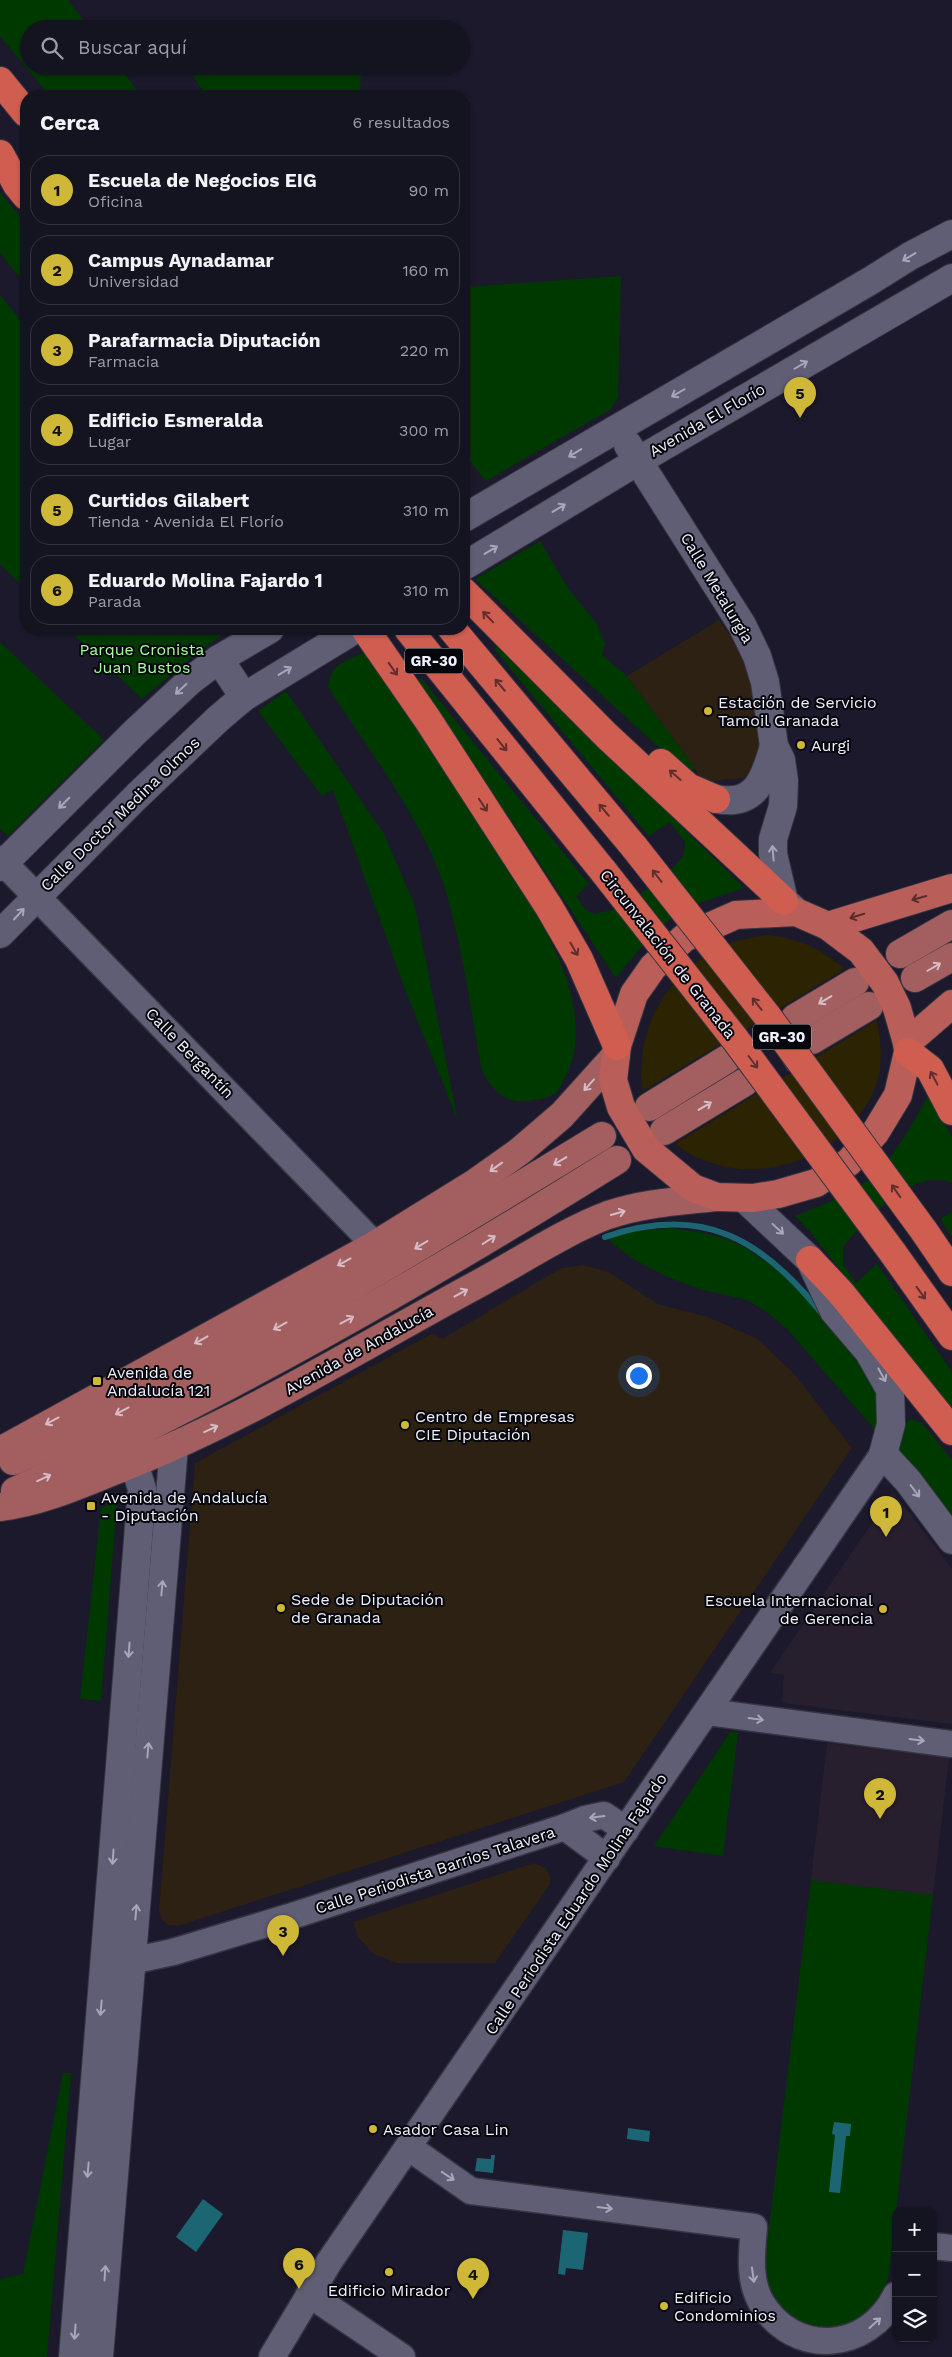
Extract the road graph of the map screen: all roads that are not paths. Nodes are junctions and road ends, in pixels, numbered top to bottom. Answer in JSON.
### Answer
{"nodes":[{"id":1,"x":0,"y":81,"type":"edge"},
{"id":2,"x":20,"y":106,"type":"edge"},
{"id":3,"x":0,"y":145,"type":"edge"},
{"id":4,"x":0,"y":154,"type":"edge"},
{"id":5,"x":20,"y":165,"type":"edge"},
{"id":6,"x":20,"y":188,"type":"edge"},
{"id":7,"x":948,"y":245,"type":"edge"},
{"id":8,"x":952,"y":278,"type":"edge"},
{"id":9,"x":618,"y":429,"type":"junction"},
{"id":10,"x":638,"y":460,"type":"junction"},
{"id":11,"x":470,"y":515,"type":"edge"},
{"id":12,"x":470,"y":562,"type":"edge"},
{"id":13,"x":470,"y":598,"type":"edge"},
{"id":14,"x":260,"y":635,"type":"edge"},
{"id":15,"x":350,"y":635,"type":"edge"},
{"id":16,"x":360,"y":635,"type":"edge"},
{"id":17,"x":413,"y":635,"type":"edge"},
{"id":18,"x":457,"y":635,"type":"edge"},
{"id":19,"x":219,"y":659,"type":"junction"},
{"id":20,"x":546,"y":677,"type":"junction"},
{"id":21,"x":244,"y":697,"type":"junction"},
{"id":22,"x":774,"y":746,"type":"junction"},
{"id":23,"x":716,"y":799,"type":"joint"},
{"id":24,"x":1,"y":863,"type":"edge"},
{"id":25,"x":952,"y":888,"type":"edge"},
{"id":26,"x":37,"y":895,"type":"junction"},
{"id":27,"x":790,"y":906,"type":"junction"},
{"id":28,"x":952,"y":924,"type":"edge"},
{"id":29,"x":828,"y":926,"type":"junction"},
{"id":30,"x":0,"y":934,"type":"edge"},
{"id":31,"x":900,"y":954,"type":"dead end"},
{"id":32,"x":952,"y":957,"type":"edge"},
{"id":33,"x":915,"y":978,"type":"dead end"},
{"id":34,"x":855,"y":982,"type":"dead end"},
{"id":35,"x":952,"y":1004,"type":"edge"},
{"id":36,"x":869,"y":1006,"type":"dead end"},
{"id":37,"x":796,"y":1018,"type":"tunnel mouth"},
{"id":38,"x":812,"y":1040,"type":"tunnel mouth"},
{"id":39,"x":907,"y":1048,"type":"junction"},
{"id":40,"x":616,"y":1050,"type":"junction"},
{"id":41,"x":727,"y":1059,"type":"tunnel mouth"},
{"id":42,"x":745,"y":1082,"type":"tunnel mouth"},
{"id":43,"x":649,"y":1107,"type":"dead end"},
{"id":44,"x":952,"y":1112,"type":"edge"},
{"id":45,"x":664,"y":1131,"type":"dead end"},
{"id":46,"x":602,"y":1136,"type":"dead end"},
{"id":47,"x":617,"y":1160,"type":"dead end"},
{"id":48,"x":717,"y":1197,"type":"junction"},
{"id":49,"x":744,"y":1198,"type":"junction"},
{"id":50,"x":375,"y":1244,"type":"junction"},
{"id":51,"x":810,"y":1260,"type":"junction"},
{"id":52,"x":952,"y":1272,"type":"edge"},
{"id":53,"x":952,"y":1336,"type":"edge"},
{"id":54,"x":952,"y":1431,"type":"edge"},
{"id":55,"x":174,"y":1446,"type":"junction"},
{"id":56,"x":0,"y":1451,"type":"edge"},
{"id":57,"x":883,"y":1454,"type":"junction"},
{"id":58,"x":134,"y":1463,"type":"junction"},
{"id":59,"x":0,"y":1467,"type":"edge"},
{"id":60,"x":0,"y":1498,"type":"edge"},
{"id":61,"x":0,"y":1508,"type":"edge"},
{"id":62,"x":952,"y":1540,"type":"edge"},
{"id":63,"x":708,"y":1712,"type":"junction"},
{"id":64,"x":952,"y":1744,"type":"edge"},
{"id":65,"x":565,"y":1827,"type":"junction"},
{"id":66,"x":626,"y":1830,"type":"junction"},
{"id":67,"x":607,"y":1858,"type":"junction"},
{"id":68,"x":118,"y":1960,"type":"junction"},
{"id":69,"x":408,"y":2148,"type":"junction"},
{"id":70,"x":937,"y":2246,"type":"edge"},
{"id":71,"x":952,"y":2248,"type":"edge"},
{"id":72,"x":309,"y":2294,"type":"junction"},
{"id":73,"x":895,"y":2297,"type":"edge"},
{"id":74,"x":73,"y":2357,"type":"edge"},
{"id":75,"x":99,"y":2357,"type":"edge"},
{"id":76,"x":272,"y":2357,"type":"edge"},
{"id":77,"x":402,"y":2357,"type":"edge"}],
"edges":[{"from":1,"to":2,"type":"highway"},
{"from":3,"to":5,"type":"highway"},
{"from":4,"to":6,"type":"highway"},
{"from":7,"to":9,"type":"main road","one_way":true},
{"from":10,"to":8,"type":"main road","name":"Avenida El Florío","one_way":true},
{"from":9,"to":10,"type":"main road","name":"Calle Metalurgia"},
{"from":9,"to":11,"type":"main road","one_way":true},
{"from":12,"to":10,"type":"main road","name":"Avenida El Florío","one_way":true},
{"from":10,"to":22,"type":"main road","name":"Calle Metalurgia"},
{"from":20,"to":13,"type":"highway","one_way":true},
{"from":14,"to":19,"type":"main road"},
{"from":21,"to":15,"type":"main road","one_way":true},
{"from":16,"to":40,"type":"highway","one_way":true},
{"from":17,"to":53,"type":"highway","name":"Circunvalación de Granada","number":"GR-30","one_way":true,"bridge":true},
{"from":52,"to":18,"type":"highway","number":"GR-30","one_way":true,"bridge":true},
{"from":19,"to":21,"type":"main road"},
{"from":19,"to":24,"type":"main road","one_way":true},
{"from":23,"to":20,"type":"highway","one_way":true},
{"from":20,"to":27,"type":"highway"},
{"from":21,"to":26,"type":"main road","name":"Calle Doctor Medina Olmos"},
{"from":22,"to":23,"type":"main road"},
{"from":27,"to":22,"type":"main road","name":"Calle Metalurgia","one_way":true},
{"from":24,"to":26,"type":"street","name":"Calle Bergantín"},
{"from":25,"to":29,"type":"highway","one_way":true},
{"from":30,"to":26,"type":"main road","name":"Calle Doctor Medina Olmos","one_way":true},
{"from":26,"to":50,"type":"street","name":"Calle Bergantín"},
{"from":27,"to":29,"type":"highway"},
{"from":27,"to":40,"type":"highway"},
{"from":28,"to":31,"type":"main road"},
{"from":29,"to":39,"type":"highway"},
{"from":33,"to":32,"type":"main road","one_way":true},
{"from":34,"to":37,"type":"main road","one_way":true},
{"from":35,"to":39,"type":"highway"},
{"from":36,"to":38,"type":"main road"},
{"from":44,"to":39,"type":"highway","one_way":true},
{"from":39,"to":49,"type":"highway"},
{"from":40,"to":48,"type":"highway"},
{"from":40,"to":50,"type":"main road","one_way":true},
{"from":41,"to":43,"type":"main road"},
{"from":45,"to":42,"type":"main road","one_way":true},
{"from":46,"to":59,"type":"main road","one_way":true},
{"from":60,"to":47,"type":"main road","name":"Avenida de Andalucía","one_way":true},
{"from":48,"to":49,"type":"highway"},
{"from":55,"to":48,"type":"main road","name":"Avenida de Andalucía","one_way":true},
{"from":49,"to":51,"type":"main road","one_way":true},
{"from":50,"to":56,"type":"main road","one_way":true},
{"from":51,"to":54,"type":"highway"},
{"from":51,"to":57,"type":"main road","one_way":true},
{"from":55,"to":58,"type":"main road","name":"Avenida de Andalucía"},
{"from":68,"to":55,"type":"main road","one_way":true},
{"from":57,"to":62,"type":"main road","one_way":true},
{"from":57,"to":63,"type":"street","name":"Calle Periodista Eduardo Molina Fajardo"},
{"from":58,"to":61,"type":"main road","name":"Avenida de Andalucía"},
{"from":58,"to":68,"type":"main road","one_way":true},
{"from":63,"to":64,"type":"street","one_way":true},
{"from":63,"to":66,"type":"street","name":"Calle Periodista Eduardo Molina Fajardo"},
{"from":66,"to":65,"type":"street","name":"Calle Periodista Barrios Talavera","one_way":true},
{"from":65,"to":67,"type":"street","name":"Calle Periodista Barrios Talavera"},
{"from":65,"to":68,"type":"street","name":"Calle Periodista Barrios Talavera"},
{"from":66,"to":67,"type":"street","name":"Calle Periodista Eduardo Molina Fajardo"},
{"from":67,"to":69,"type":"street","name":"Calle Periodista Eduardo Molina Fajardo"},
{"from":68,"to":74,"type":"main road","one_way":true},
{"from":75,"to":68,"type":"main road","one_way":true},
{"from":69,"to":72,"type":"street","name":"Calle Periodista Eduardo Molina Fajardo"},
{"from":69,"to":73,"type":"street","one_way":true},
{"from":70,"to":71,"type":"street"},
{"from":72,"to":76,"type":"street","name":"Calle Periodista Eduardo Molina Fajardo"},
{"from":72,"to":77,"type":"street"}]}
